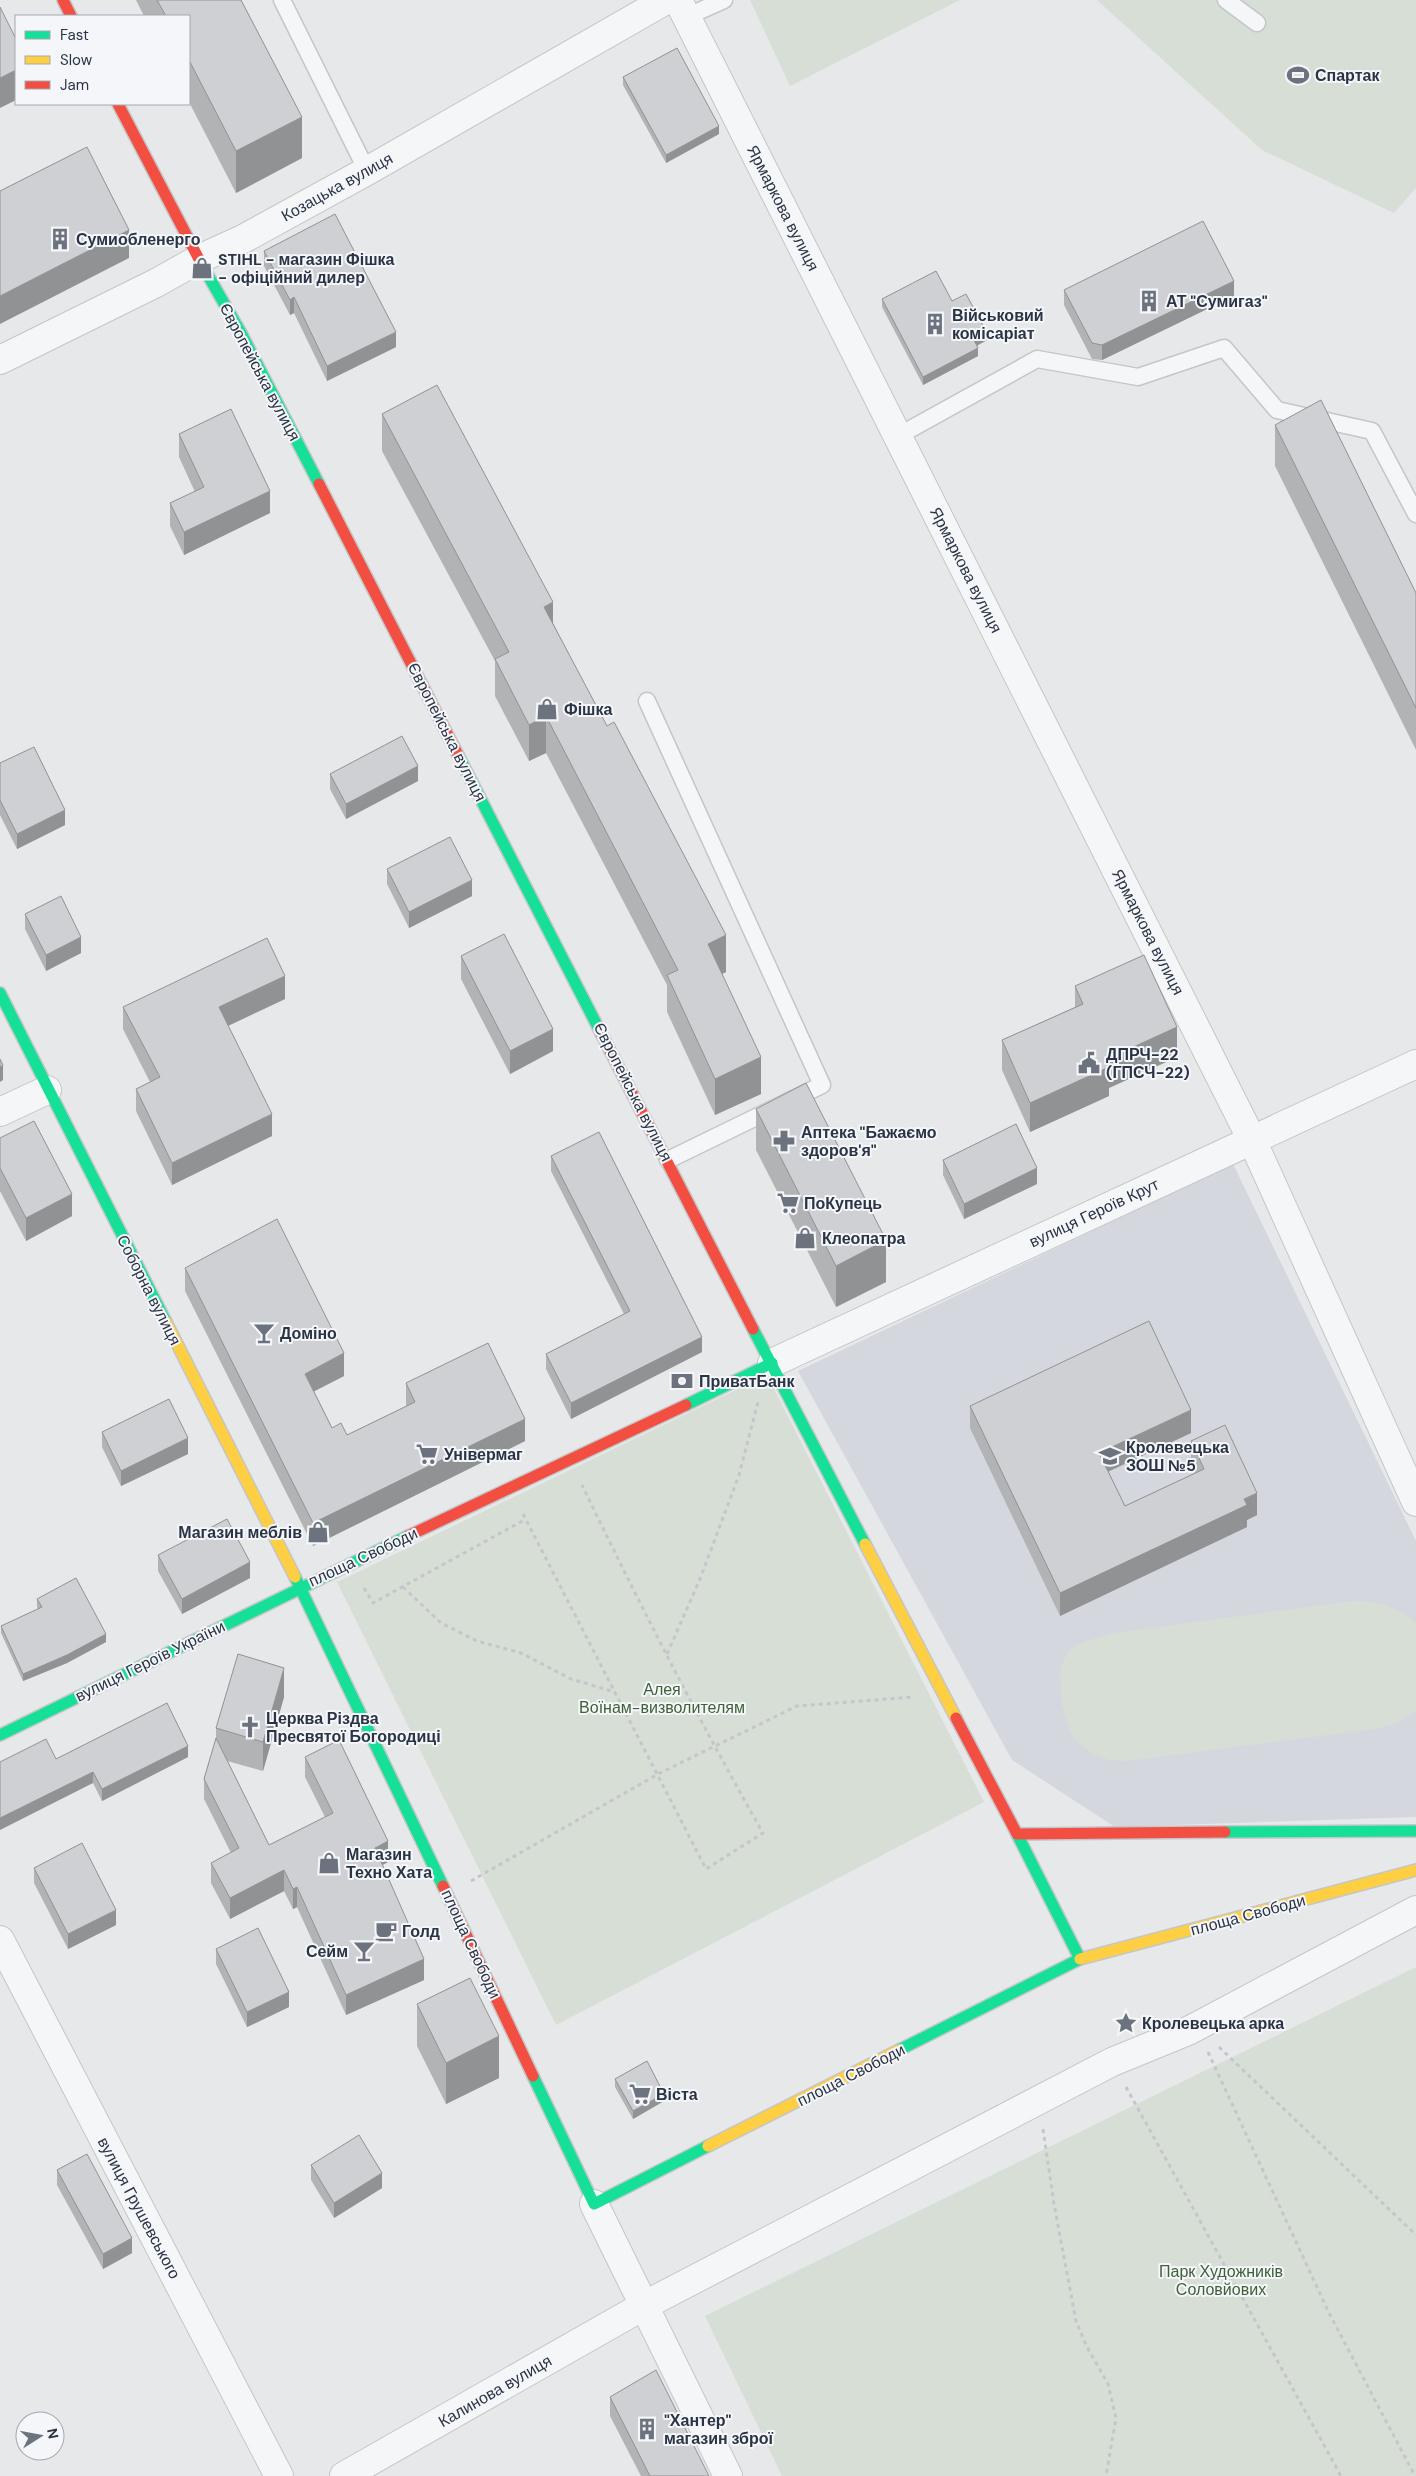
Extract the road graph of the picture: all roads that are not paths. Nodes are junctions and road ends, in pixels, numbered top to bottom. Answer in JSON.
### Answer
{"nodes":[{"id":1,"x":63,"y":0,"type":"edge"},
{"id":2,"x":282,"y":0,"type":"edge"},
{"id":3,"x":724,"y":0,"type":"edge"},
{"id":4,"x":1226,"y":0,"type":"edge"},
{"id":5,"x":677,"y":6,"type":"edge"},
{"id":6,"x":70,"y":15,"type":"edge"},
{"id":7,"x":1257,"y":23,"type":"dead end"},
{"id":8,"x":119,"y":105,"type":"edge"},
{"id":9,"x":367,"y":171,"type":"junction"},
{"id":10,"x":199,"y":259,"type":"junction"},
{"id":11,"x":0,"y":360,"type":"edge"},
{"id":12,"x":898,"y":436,"type":"junction"},
{"id":13,"x":1416,"y":514,"type":"edge"},
{"id":14,"x":647,"y":702,"type":"dead end"},
{"id":15,"x":0,"y":993,"type":"edge"},
{"id":16,"x":1416,"y":1064,"type":"edge"},
{"id":17,"x":47,"y":1090,"type":"junction"},
{"id":18,"x":0,"y":1112,"type":"edge"},
{"id":19,"x":1252,"y":1140,"type":"junction"},
{"id":20,"x":668,"y":1160,"type":"junction"},
{"id":21,"x":772,"y":1363,"type":"junction"},
{"id":22,"x":1416,"y":1502,"type":"edge"},
{"id":23,"x":300,"y":1587,"type":"junction"},
{"id":24,"x":0,"y":1735,"type":"edge"},
{"id":25,"x":1416,"y":1831,"type":"edge"},
{"id":26,"x":1017,"y":1834,"type":"junction"},
{"id":27,"x":1416,"y":1870,"type":"edge"},
{"id":28,"x":1416,"y":1910,"type":"edge"},
{"id":29,"x":0,"y":1940,"type":"edge"},
{"id":30,"x":1080,"y":1959,"type":"junction"},
{"id":31,"x":594,"y":2204,"type":"junction"},
{"id":32,"x":645,"y":2305,"type":"junction"},
{"id":33,"x":279,"y":2476,"type":"edge"},
{"id":34,"x":344,"y":2476,"type":"edge"},
{"id":35,"x":728,"y":2476,"type":"edge"}],
"edges":[{"from":1,"to":6,"type":"street"},
{"from":2,"to":9,"type":"lane"},
{"from":3,"to":5,"type":"lane"},
{"from":4,"to":7,"type":"lane"},
{"from":5,"to":9,"type":"street","name":"Козацька вулиця"},
{"from":5,"to":12,"type":"street","name":"Ярмаркова вулиця"},
{"from":8,"to":10,"type":"street","name":"Європейська вулиця"},
{"from":9,"to":10,"type":"street","name":"Козацька вулиця"},
{"from":10,"to":11,"type":"street","name":"Козацька вулиця"},
{"from":10,"to":20,"type":"street","name":"Європейська вулиця"},
{"from":12,"to":13,"type":"lane"},
{"from":12,"to":19,"type":"street","name":"Ярмаркова вулиця"},
{"from":14,"to":20,"type":"lane"},
{"from":15,"to":17,"type":"street","name":"Соборна вулиця"},
{"from":16,"to":19,"type":"street","name":"вулиця Героїв Крут"},
{"from":17,"to":18,"type":"street"},
{"from":17,"to":23,"type":"street","name":"Соборна вулиця"},
{"from":19,"to":21,"type":"street","name":"вулиця Героїв Крут"},
{"from":19,"to":22,"type":"street","name":"Ярмаркова вулиця"},
{"from":20,"to":21,"type":"street","name":"Європейська вулиця"},
{"from":21,"to":23,"type":"street","name":"площа Свободи"},
{"from":21,"to":26,"type":"street","name":"Європейська вулиця"},
{"from":23,"to":24,"type":"street","name":"вулиця Героїв України"},
{"from":23,"to":31,"type":"street","name":"площа Свободи"},
{"from":25,"to":26,"type":"street"},
{"from":26,"to":30,"type":"street"},
{"from":27,"to":30,"type":"street","name":"площа Свободи"},
{"from":28,"to":32,"type":"street","name":"Калинова вулиця"},
{"from":29,"to":33,"type":"street","name":"вулиця Грушевського"},
{"from":30,"to":31,"type":"street","name":"площа Свободи"},
{"from":31,"to":32,"type":"street","name":"площа Свободи"},
{"from":32,"to":34,"type":"street","name":"Калинова вулиця"},
{"from":32,"to":35,"type":"street","name":"площа Свободи"}]}
